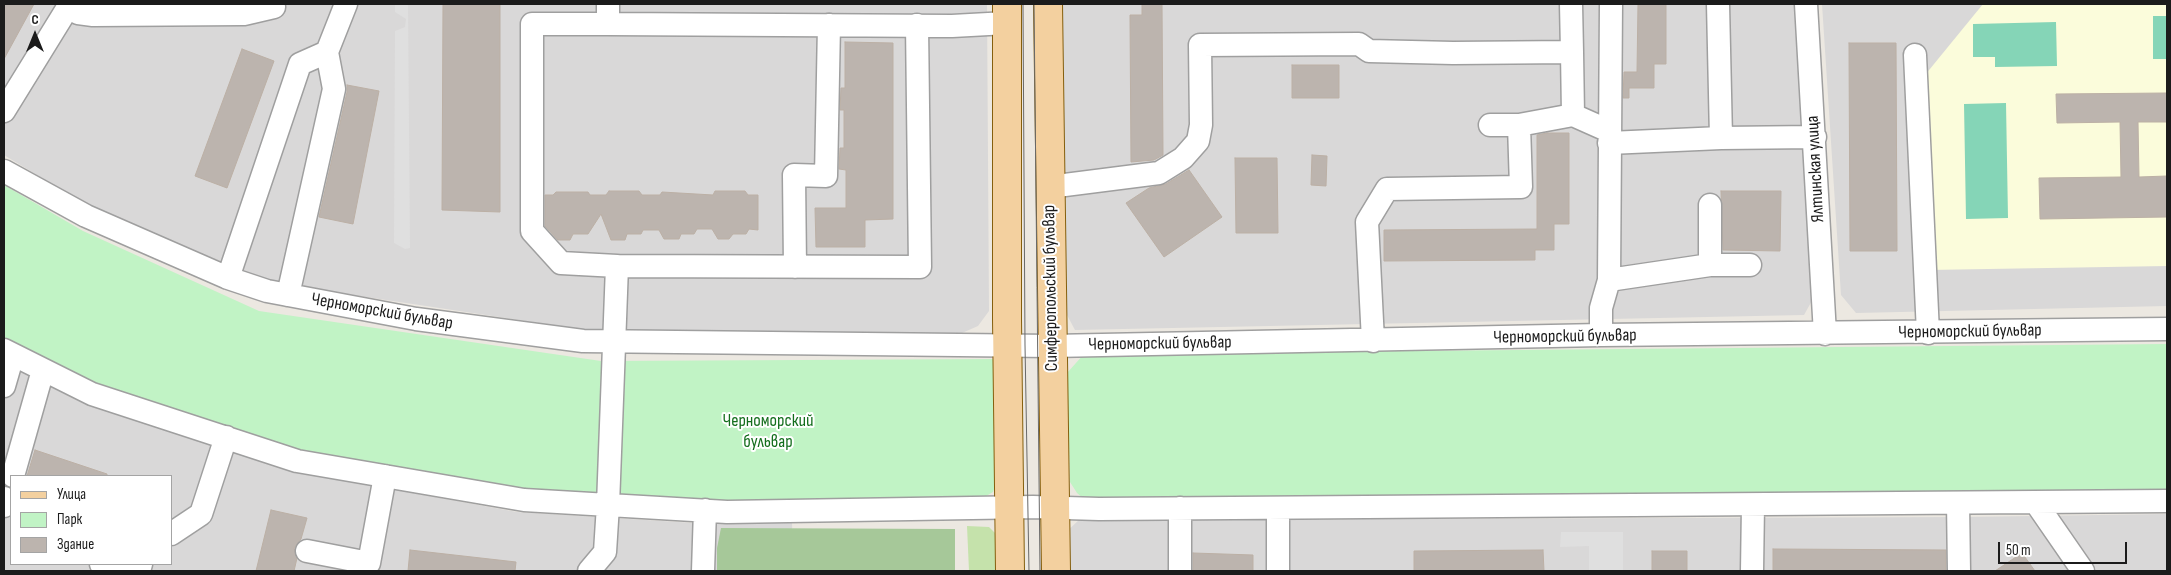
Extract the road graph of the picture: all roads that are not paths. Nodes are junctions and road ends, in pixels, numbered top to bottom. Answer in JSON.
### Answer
{"nodes":[{"id":1,"x":71,"y":4,"type":"edge"},
{"id":2,"x":273,"y":4,"type":"edge"},
{"id":3,"x":346,"y":4,"type":"edge"},
{"id":4,"x":1048,"y":4,"type":"edge"},
{"id":5,"x":1571,"y":4,"type":"edge"},
{"id":6,"x":1611,"y":4,"type":"edge"},
{"id":7,"x":1718,"y":4,"type":"edge"},
{"id":8,"x":1806,"y":4,"type":"edge"},
{"id":9,"x":1007,"y":13,"type":"edge"},
{"id":10,"x":608,"y":14,"type":"edge"},
{"id":11,"x":829,"y":25,"type":"junction"},
{"id":12,"x":917,"y":25,"type":"junction"},
{"id":13,"x":327,"y":52,"type":"junction"},
{"id":14,"x":1572,"y":52,"type":"junction"},
{"id":15,"x":1914,"y":55,"type":"dead end"},
{"id":16,"x":4,"y":111,"type":"edge"},
{"id":17,"x":1573,"y":115,"type":"junction"},
{"id":18,"x":1490,"y":125,"type":"dead end"},
{"id":19,"x":1520,"y":125,"type":"junction"},
{"id":20,"x":1609,"y":137,"type":"junction"},
{"id":21,"x":1815,"y":137,"type":"junction"},
{"id":22,"x":1721,"y":138,"type":"junction"},
{"id":23,"x":4,"y":171,"type":"edge"},
{"id":24,"x":1049,"y":187,"type":"junction"},
{"id":25,"x":1710,"y":205,"type":"dead end"},
{"id":26,"x":1710,"y":265,"type":"junction"},
{"id":27,"x":1750,"y":265,"type":"dead end"},
{"id":28,"x":617,"y":266,"type":"junction"},
{"id":29,"x":795,"y":267,"type":"junction"},
{"id":30,"x":228,"y":278,"type":"junction"},
{"id":31,"x":1609,"y":280,"type":"junction"},
{"id":32,"x":288,"y":295,"type":"junction"},
{"id":33,"x":2167,"y":329,"type":"edge"},
{"id":34,"x":1928,"y":333,"type":"junction"},
{"id":35,"x":1825,"y":334,"type":"junction"},
{"id":36,"x":1601,"y":335,"type":"junction"},
{"id":37,"x":1373,"y":341,"type":"junction"},
{"id":38,"x":616,"y":342,"type":"junction"},
{"id":39,"x":1007,"y":345,"type":"junction"},
{"id":40,"x":1052,"y":346,"type":"junction"},
{"id":41,"x":9,"y":352,"type":"edge"},
{"id":42,"x":43,"y":370,"type":"junction"},
{"id":43,"x":4,"y":386,"type":"edge"},
{"id":44,"x":226,"y":438,"type":"junction"},
{"id":45,"x":14,"y":475,"type":"edge"},
{"id":46,"x":386,"y":476,"type":"junction"},
{"id":47,"x":4,"y":498,"type":"edge"},
{"id":48,"x":2167,"y":501,"type":"edge"},
{"id":49,"x":2036,"y":503,"type":"junction"},
{"id":50,"x":1958,"y":504,"type":"junction"},
{"id":51,"x":608,"y":505,"type":"junction"},
{"id":52,"x":1753,"y":505,"type":"junction"},
{"id":53,"x":4,"y":506,"type":"edge"},
{"id":54,"x":1055,"y":507,"type":"junction"},
{"id":55,"x":1009,"y":508,"type":"junction"},
{"id":56,"x":1180,"y":508,"type":"junction"},
{"id":57,"x":1278,"y":508,"type":"junction"},
{"id":58,"x":705,"y":510,"type":"junction"},
{"id":59,"x":172,"y":533,"type":"edge"},
{"id":60,"x":307,"y":551,"type":"dead end"},
{"id":61,"x":104,"y":565,"type":"edge"},
{"id":62,"x":122,"y":571,"type":"edge"},
{"id":63,"x":589,"y":571,"type":"edge"},
{"id":64,"x":703,"y":571,"type":"edge"},
{"id":65,"x":1010,"y":571,"type":"edge"},
{"id":66,"x":1056,"y":571,"type":"edge"},
{"id":67,"x":1180,"y":571,"type":"edge"},
{"id":68,"x":1278,"y":571,"type":"edge"},
{"id":69,"x":1752,"y":571,"type":"edge"},
{"id":70,"x":1959,"y":571,"type":"edge"},
{"id":71,"x":2083,"y":571,"type":"edge"}],
"edges":[{"from":1,"to":2,"type":"street"},
{"from":1,"to":16,"type":"street"},
{"from":3,"to":13,"type":"street"},
{"from":4,"to":24,"type":"main road","name":"Симферопольский бульвар"},
{"from":5,"to":14,"type":"street"},
{"from":6,"to":20,"type":"street"},
{"from":7,"to":22,"type":"street"},
{"from":8,"to":21,"type":"street","name":"Ялтинская улица"},
{"from":9,"to":12,"type":"street"},
{"from":9,"to":39,"type":"main road"},
{"from":10,"to":11,"type":"street"},
{"from":10,"to":28,"type":"street"},
{"from":11,"to":12,"type":"street"},
{"from":11,"to":29,"type":"street"},
{"from":12,"to":29,"type":"street"},
{"from":13,"to":30,"type":"street"},
{"from":13,"to":32,"type":"street"},
{"from":14,"to":17,"type":"street"},
{"from":14,"to":24,"type":"street"},
{"from":15,"to":34,"type":"street"},
{"from":17,"to":19,"type":"street"},
{"from":17,"to":20,"type":"street"},
{"from":18,"to":19,"type":"street"},
{"from":19,"to":37,"type":"street"},
{"from":20,"to":22,"type":"street"},
{"from":20,"to":31,"type":"street"},
{"from":21,"to":22,"type":"street"},
{"from":21,"to":35,"type":"street","name":"Ялтинская улица"},
{"from":23,"to":30,"type":"street","name":"Черноморский бульвар"},
{"from":24,"to":40,"type":"main road","name":"Симферопольский бульвар"},
{"from":25,"to":26,"type":"street"},
{"from":26,"to":27,"type":"street"},
{"from":26,"to":31,"type":"street"},
{"from":28,"to":29,"type":"street"},
{"from":28,"to":38,"type":"street"},
{"from":30,"to":32,"type":"street","name":"Черноморский бульвар"},
{"from":31,"to":36,"type":"street"},
{"from":32,"to":38,"type":"street","name":"Черноморский бульвар"},
{"from":33,"to":34,"type":"street","name":"Черноморский бульвар"},
{"from":34,"to":35,"type":"street","name":"Черноморский бульвар"},
{"from":35,"to":36,"type":"street","name":"Черноморский бульвар"},
{"from":36,"to":37,"type":"street","name":"Черноморский бульвар"},
{"from":37,"to":40,"type":"street","name":"Черноморский бульвар"},
{"from":38,"to":39,"type":"street","name":"Черноморский бульвар"},
{"from":38,"to":51,"type":"street"},
{"from":39,"to":40,"type":"street","name":"Черноморский бульвар"},
{"from":39,"to":55,"type":"main road"},
{"from":40,"to":54,"type":"main road","name":"Симферопольский бульвар"},
{"from":41,"to":42,"type":"street"},
{"from":41,"to":43,"type":"street"},
{"from":42,"to":44,"type":"street"},
{"from":42,"to":45,"type":"street"},
{"from":44,"to":46,"type":"street"},
{"from":44,"to":59,"type":"street"},
{"from":46,"to":51,"type":"street"},
{"from":46,"to":60,"type":"street"},
{"from":47,"to":53,"type":"street"},
{"from":48,"to":49,"type":"street"},
{"from":49,"to":50,"type":"street"},
{"from":49,"to":71,"type":"street"},
{"from":50,"to":52,"type":"street"},
{"from":50,"to":70,"type":"street"},
{"from":51,"to":58,"type":"street"},
{"from":51,"to":63,"type":"street"},
{"from":52,"to":57,"type":"street"},
{"from":52,"to":69,"type":"street"},
{"from":54,"to":55,"type":"street"},
{"from":54,"to":56,"type":"street"},
{"from":54,"to":66,"type":"main road","name":"Симферопольский бульвар"},
{"from":55,"to":58,"type":"street"},
{"from":55,"to":65,"type":"main road"},
{"from":56,"to":57,"type":"street"},
{"from":56,"to":67,"type":"street"},
{"from":57,"to":68,"type":"street"},
{"from":58,"to":64,"type":"street"},
{"from":61,"to":62,"type":"street"}]}
